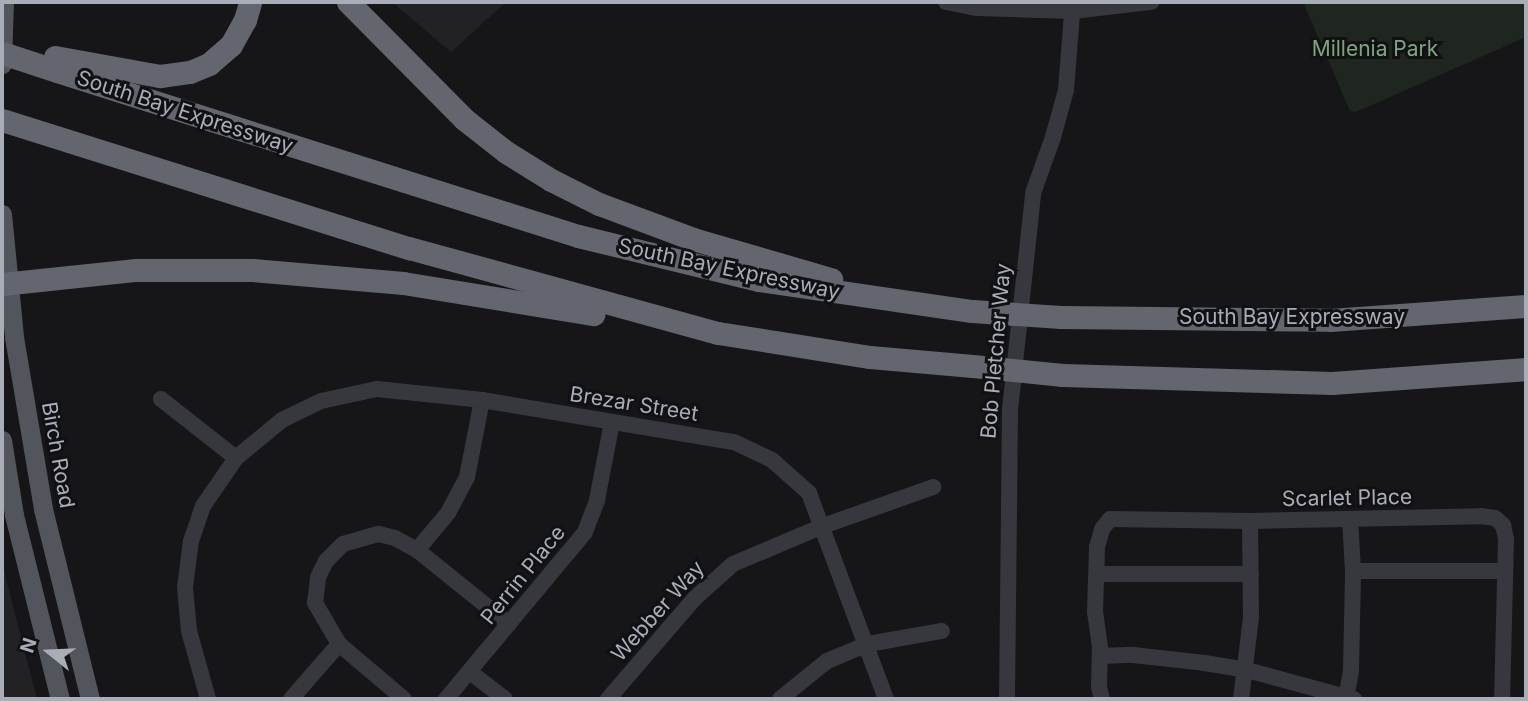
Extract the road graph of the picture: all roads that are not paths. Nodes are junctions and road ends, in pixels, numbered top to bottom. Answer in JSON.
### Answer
{"nodes":[{"id":1,"x":4,"y":2,"type":"edge"},
{"id":2,"x":250,"y":2,"type":"edge"},
{"id":3,"x":348,"y":2,"type":"edge"},
{"id":4,"x":946,"y":2,"type":"edge"},
{"id":5,"x":1152,"y":2,"type":"edge"},
{"id":6,"x":1073,"y":7,"type":"edge"},
{"id":7,"x":2,"y":46,"type":"edge"},
{"id":8,"x":2,"y":53,"type":"edge"},
{"id":9,"x":2,"y":64,"type":"edge"},
{"id":10,"x":56,"y":64,"type":"junction"},
{"id":11,"x":2,"y":120,"type":"edge"},
{"id":12,"x":2,"y":134,"type":"edge"},
{"id":13,"x":53,"y":140,"type":"junction"},
{"id":14,"x":2,"y":214,"type":"edge"},
{"id":15,"x":5,"y":283,"type":"edge"},
{"id":16,"x":912,"y":303,"type":"junction"},
{"id":17,"x":1526,"y":306,"type":"edge"},
{"id":18,"x":718,"y":333,"type":"junction"},
{"id":19,"x":1526,"y":369,"type":"edge"},
{"id":20,"x":161,"y":399,"type":"dead end"},
{"id":21,"x":482,"y":400,"type":"junction"},
{"id":22,"x":612,"y":422,"type":"junction"},
{"id":23,"x":2,"y":440,"type":"edge"},
{"id":24,"x":236,"y":458,"type":"junction"},
{"id":25,"x":933,"y":487,"type":"dead end"},
{"id":26,"x":1350,"y":519,"type":"junction"},
{"id":27,"x":1250,"y":521,"type":"junction"},
{"id":28,"x":823,"y":526,"type":"junction"},
{"id":29,"x":417,"y":550,"type":"junction"},
{"id":30,"x":1353,"y":571,"type":"junction"},
{"id":31,"x":1506,"y":571,"type":"junction"},
{"id":32,"x":1098,"y":574,"type":"junction"},
{"id":33,"x":1251,"y":574,"type":"junction"},
{"id":34,"x":509,"y":624,"type":"junction"},
{"id":35,"x":942,"y":631,"type":"dead end"},
{"id":36,"x":339,"y":644,"type":"junction"},
{"id":37,"x":867,"y":644,"type":"junction"},
{"id":38,"x":1100,"y":656,"type":"junction"},
{"id":39,"x":1247,"y":670,"type":"junction"},
{"id":40,"x":470,"y":672,"type":"junction"},
{"id":41,"x":1295,"y":692,"type":"edge"},
{"id":42,"x":1349,"y":698,"type":"edge"},
{"id":43,"x":60,"y":699,"type":"edge"},
{"id":44,"x":90,"y":699,"type":"edge"},
{"id":45,"x":208,"y":699,"type":"edge"},
{"id":46,"x":291,"y":699,"type":"edge"},
{"id":47,"x":404,"y":699,"type":"edge"},
{"id":48,"x":446,"y":699,"type":"edge"},
{"id":49,"x":505,"y":699,"type":"edge"},
{"id":50,"x":608,"y":699,"type":"edge"},
{"id":51,"x":780,"y":699,"type":"edge"},
{"id":52,"x":886,"y":699,"type":"edge"},
{"id":53,"x":1007,"y":699,"type":"edge"},
{"id":54,"x":1102,"y":699,"type":"edge"},
{"id":55,"x":1241,"y":699,"type":"edge"},
{"id":56,"x":1502,"y":699,"type":"edge"}],
"edges":[{"from":1,"to":9,"type":"main road"},
{"from":2,"to":10,"type":"highway"},
{"from":3,"to":16,"type":"highway"},
{"from":4,"to":6,"type":"street"},
{"from":5,"to":6,"type":"street"},
{"from":6,"to":53,"type":"street","name":"Bob Pletcher Way"},
{"from":7,"to":10,"type":"highway"},
{"from":8,"to":10,"type":"highway","name":"South Bay Expressway","bridge":true},
{"from":10,"to":16,"type":"highway","name":"South Bay Expressway"},
{"from":11,"to":13,"type":"highway"},
{"from":12,"to":13,"type":"highway"},
{"from":13,"to":18,"type":"highway"},
{"from":14,"to":15,"type":"main road","name":"Birch Road"},
{"from":15,"to":18,"type":"highway"},
{"from":15,"to":44,"type":"main road","name":"Birch Road"},
{"from":16,"to":17,"type":"highway","name":"South Bay Expressway","bridge":true},
{"from":18,"to":19,"type":"highway","bridge":true},
{"from":20,"to":24,"type":"street"},
{"from":21,"to":22,"type":"street","name":"Brezar Street"},
{"from":21,"to":24,"type":"street","name":"Brezar Street"},
{"from":21,"to":29,"type":"street"},
{"from":22,"to":28,"type":"street","name":"Brezar Street"},
{"from":22,"to":34,"type":"street","name":"Perrin Place"},
{"from":23,"to":43,"type":"main road"},
{"from":24,"to":45,"type":"street","name":"Brezar Street"},
{"from":25,"to":28,"type":"street","name":"Webber Way"},
{"from":26,"to":27,"type":"street","name":"Scarlet Place"},
{"from":26,"to":30,"type":"street"},
{"from":26,"to":31,"type":"street","name":"Scarlet Place"},
{"from":27,"to":32,"type":"street","name":"Scarlet Place"},
{"from":27,"to":33,"type":"street"},
{"from":28,"to":37,"type":"street","name":"Brezar Street"},
{"from":28,"to":50,"type":"street","name":"Webber Way"},
{"from":29,"to":34,"type":"street"},
{"from":29,"to":36,"type":"street"},
{"from":30,"to":31,"type":"street"},
{"from":30,"to":42,"type":"street"},
{"from":31,"to":56,"type":"street","name":"Scarlet Place"},
{"from":32,"to":33,"type":"street"},
{"from":32,"to":38,"type":"street","name":"Scarlet Place"},
{"from":33,"to":39,"type":"street"},
{"from":34,"to":40,"type":"street","name":"Perrin Place"},
{"from":35,"to":37,"type":"street"},
{"from":36,"to":46,"type":"street"},
{"from":36,"to":47,"type":"street"},
{"from":37,"to":51,"type":"street"},
{"from":37,"to":52,"type":"street","name":"Brezar Street"},
{"from":38,"to":39,"type":"street"},
{"from":38,"to":54,"type":"street","name":"Scarlet Place"},
{"from":39,"to":41,"type":"street"},
{"from":39,"to":55,"type":"street"},
{"from":40,"to":48,"type":"street","name":"Perrin Place"},
{"from":40,"to":49,"type":"street"},
{"from":41,"to":42,"type":"street"}]}
